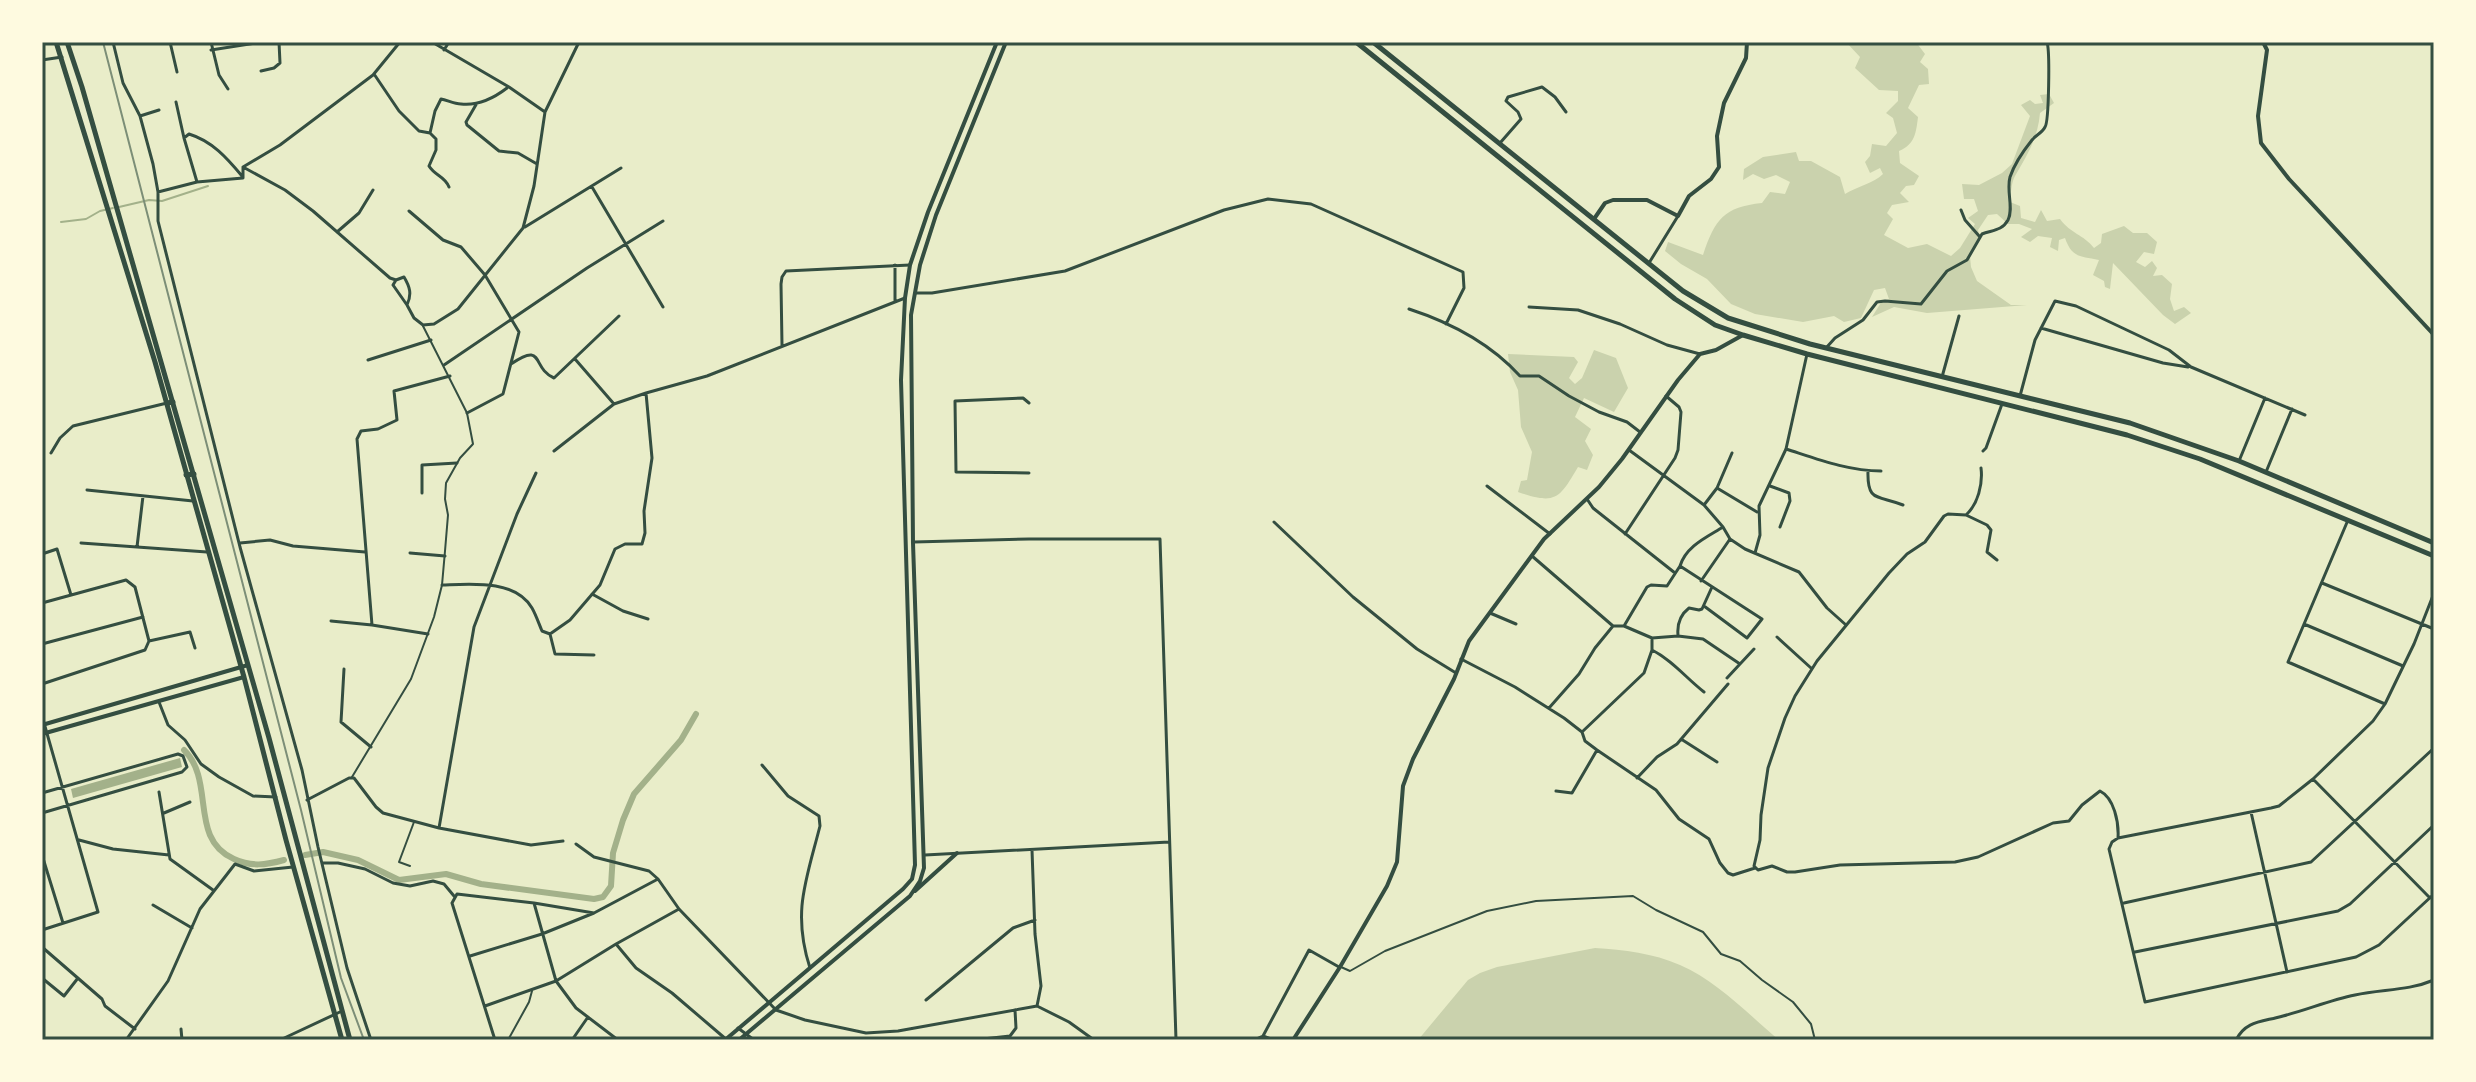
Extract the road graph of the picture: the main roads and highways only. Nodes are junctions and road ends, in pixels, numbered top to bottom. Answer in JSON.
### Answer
{"nodes":[{"id":1,"x":56,"y":42,"type":"edge"},
{"id":2,"x":67,"y":42,"type":"edge"},
{"id":3,"x":1373,"y":42,"type":"edge"},
{"id":4,"x":1358,"y":43,"type":"edge"},
{"id":5,"x":115,"y":199,"type":"junction"},
{"id":6,"x":106,"y":202,"type":"junction"},
{"id":7,"x":1594,"y":219,"type":"junction"},
{"id":8,"x":1587,"y":228,"type":"junction"},
{"id":9,"x":1747,"y":324,"type":"junction"},
{"id":10,"x":1743,"y":335,"type":"junction"},
{"id":11,"x":1976,"y":385,"type":"junction"},
{"id":12,"x":1973,"y":396,"type":"junction"},
{"id":13,"x":170,"y":402,"type":"junction"},
{"id":14,"x":2130,"y":423,"type":"junction"},
{"id":15,"x":2127,"y":435,"type":"junction"},
{"id":16,"x":194,"y":474,"type":"junction"},
{"id":17,"x":186,"y":475,"type":"junction"},
{"id":18,"x":2434,"y":543,"type":"edge"},
{"id":19,"x":2434,"y":556,"type":"edge"},
{"id":20,"x":244,"y":666,"type":"junction"},
{"id":21,"x":248,"y":676,"type":"junction"},
{"id":22,"x":311,"y":900,"type":"junction"},
{"id":23,"x":304,"y":902,"type":"junction"},
{"id":24,"x":342,"y":1040,"type":"edge"},
{"id":25,"x":350,"y":1040,"type":"edge"}],
"edges":[{"from":1,"to":6,"type":"main road"},
{"from":2,"to":5,"type":"main road"},
{"from":3,"to":7,"type":"main road"},
{"from":4,"to":8,"type":"main road"},
{"from":5,"to":6,"type":"main road"},
{"from":5,"to":13,"type":"main road"},
{"from":6,"to":13,"type":"main road"},
{"from":7,"to":8,"type":"main road"},
{"from":7,"to":9,"type":"main road"},
{"from":8,"to":10,"type":"main road"},
{"from":9,"to":10,"type":"main road"},
{"from":9,"to":11,"type":"main road"},
{"from":10,"to":12,"type":"main road"},
{"from":11,"to":12,"type":"main road"},
{"from":11,"to":14,"type":"main road"},
{"from":12,"to":15,"type":"main road"},
{"from":13,"to":16,"type":"main road"},
{"from":13,"to":17,"type":"main road"},
{"from":14,"to":15,"type":"main road"},
{"from":14,"to":18,"type":"main road"},
{"from":15,"to":19,"type":"main road"},
{"from":16,"to":17,"type":"main road"},
{"from":16,"to":20,"type":"main road"},
{"from":17,"to":20,"type":"main road"},
{"from":20,"to":21,"type":"main road"},
{"from":21,"to":22,"type":"main road"},
{"from":21,"to":23,"type":"main road"},
{"from":22,"to":23,"type":"main road"},
{"from":22,"to":25,"type":"main road"},
{"from":23,"to":24,"type":"main road"}]}
